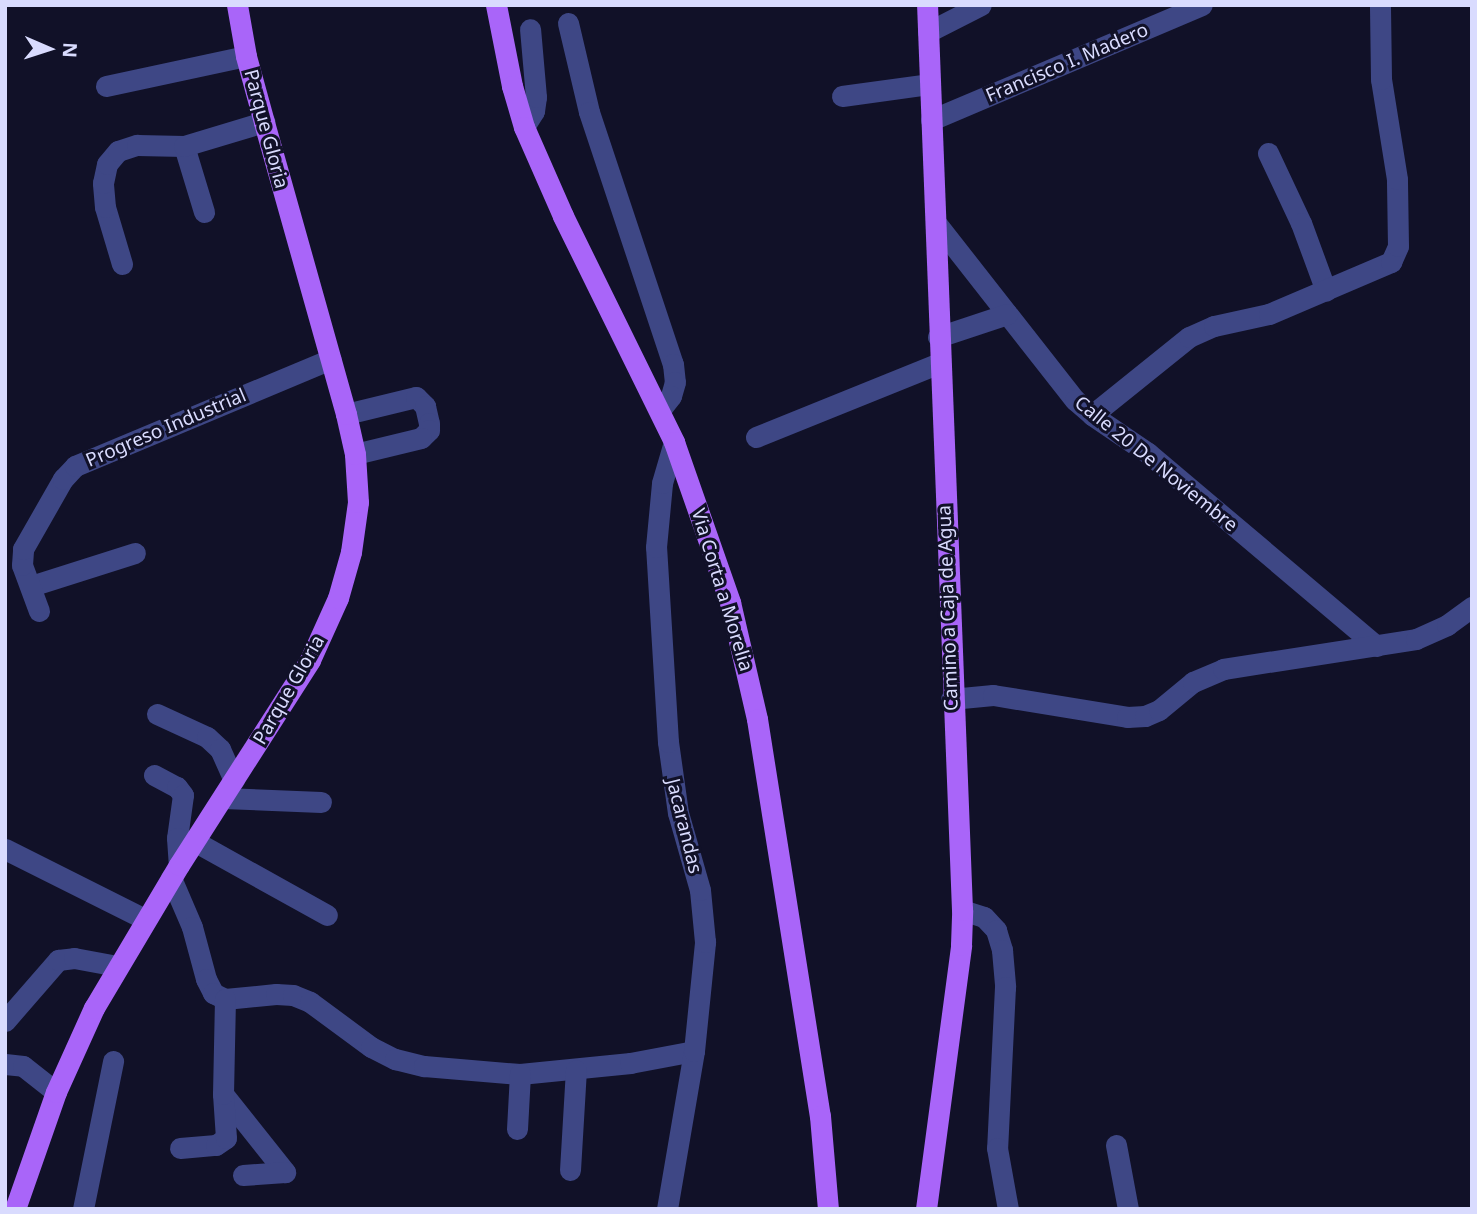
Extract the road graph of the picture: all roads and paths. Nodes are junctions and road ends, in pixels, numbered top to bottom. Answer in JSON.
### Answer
{"nodes":[{"id":1,"x":237,"y":5,"type":"edge"},
{"id":2,"x":496,"y":5,"type":"edge"},
{"id":3,"x":927,"y":5,"type":"edge"},
{"id":4,"x":981,"y":5,"type":"edge"},
{"id":5,"x":1202,"y":5,"type":"edge"},
{"id":6,"x":1380,"y":5,"type":"edge"},
{"id":7,"x":568,"y":23,"type":"dead end"},
{"id":8,"x":530,"y":29,"type":"dead end"},
{"id":9,"x":928,"y":32,"type":"junction"},
{"id":10,"x":246,"y":56,"type":"junction"},
{"id":11,"x":930,"y":85,"type":"junction"},
{"id":12,"x":106,"y":86,"type":"dead end"},
{"id":13,"x":842,"y":96,"type":"dead end"},
{"id":14,"x":931,"y":120,"type":"junction"},
{"id":15,"x":264,"y":122,"type":"junction"},
{"id":16,"x":524,"y":127,"type":"junction"},
{"id":17,"x":184,"y":146,"type":"junction"},
{"id":18,"x":1268,"y":153,"type":"dead end"},
{"id":19,"x":204,"y":212,"type":"dead end"},
{"id":20,"x":936,"y":223,"type":"junction"},
{"id":21,"x":122,"y":264,"type":"dead end"},
{"id":22,"x":1326,"y":292,"type":"junction"},
{"id":23,"x":1007,"y":314,"type":"junction"},
{"id":24,"x":938,"y":337,"type":"junction"},
{"id":25,"x":331,"y":359,"type":"junction"},
{"id":26,"x":939,"y":363,"type":"junction"},
{"id":27,"x":660,"y":411,"type":"junction"},
{"id":28,"x":346,"y":414,"type":"junction"},
{"id":29,"x":1091,"y":415,"type":"junction"},
{"id":30,"x":756,"y":438,"type":"dead end"},
{"id":31,"x":674,"y":442,"type":"junction"},
{"id":32,"x":355,"y":454,"type":"junction"},
{"id":33,"x":135,"y":554,"type":"dead end"},
{"id":34,"x":31,"y":586,"type":"junction"},
{"id":35,"x":1472,"y":607,"type":"edge"},
{"id":36,"x":39,"y":611,"type":"dead end"},
{"id":37,"x":1376,"y":646,"type":"junction"},
{"id":38,"x":951,"y":699,"type":"junction"},
{"id":39,"x":157,"y":714,"type":"dead end"},
{"id":40,"x":154,"y":775,"type":"dead end"},
{"id":41,"x":229,"y":789,"type":"junction"},
{"id":42,"x":321,"y":802,"type":"dead end"},
{"id":43,"x":194,"y":841,"type":"junction"},
{"id":44,"x":5,"y":849,"type":"edge"},
{"id":45,"x":175,"y":872,"type":"junction"},
{"id":46,"x":961,"y":910,"type":"junction"},
{"id":47,"x":327,"y":915,"type":"dead end"},
{"id":48,"x":145,"y":919,"type":"junction"},
{"id":49,"x":117,"y":966,"type":"junction"},
{"id":50,"x":225,"y":999,"type":"junction"},
{"id":51,"x":5,"y":1021,"type":"edge"},
{"id":52,"x":694,"y":1051,"type":"junction"},
{"id":53,"x":8,"y":1057,"type":"edge"},
{"id":54,"x":113,"y":1060,"type":"dead end"},
{"id":55,"x":576,"y":1070,"type":"junction"},
{"id":56,"x":520,"y":1074,"type":"junction"},
{"id":57,"x":56,"y":1092,"type":"junction"},
{"id":58,"x":223,"y":1094,"type":"junction"},
{"id":59,"x":517,"y":1129,"type":"dead end"},
{"id":60,"x":1116,"y":1146,"type":"dead end"},
{"id":61,"x":180,"y":1148,"type":"dead end"},
{"id":62,"x":570,"y":1170,"type":"dead end"},
{"id":63,"x":243,"y":1175,"type":"dead end"},
{"id":64,"x":15,"y":1209,"type":"edge"},
{"id":65,"x":83,"y":1209,"type":"edge"},
{"id":66,"x":667,"y":1209,"type":"edge"},
{"id":67,"x":828,"y":1209,"type":"edge"},
{"id":68,"x":926,"y":1209,"type":"edge"},
{"id":69,"x":1008,"y":1209,"type":"edge"},
{"id":70,"x":1129,"y":1209,"type":"edge"}],
"edges":[{"from":1,"to":10,"type":"main road","name":"Parque Gloria"},
{"from":2,"to":16,"type":"main road","name":"Via Corta a Morelia"},
{"from":3,"to":9,"type":"main road","name":"Camino a Caja de Agua"},
{"from":4,"to":9,"type":"street"},
{"from":5,"to":14,"type":"street","name":"Francisco I. Madero"},
{"from":6,"to":22,"type":"street"},
{"from":7,"to":27,"type":"street"},
{"from":8,"to":16,"type":"street"},
{"from":9,"to":11,"type":"main road","name":"Camino a Caja de Agua"},
{"from":10,"to":12,"type":"street"},
{"from":10,"to":15,"type":"main road","name":"Parque Gloria"},
{"from":11,"to":13,"type":"street"},
{"from":11,"to":14,"type":"main road","name":"Camino a Caja de Agua"},
{"from":14,"to":20,"type":"main road","name":"Camino a Caja de Agua"},
{"from":15,"to":17,"type":"street"},
{"from":15,"to":25,"type":"main road","name":"Parque Gloria"},
{"from":16,"to":27,"type":"main road","name":"Via Corta a Morelia"},
{"from":17,"to":19,"type":"street"},
{"from":17,"to":21,"type":"street"},
{"from":18,"to":22,"type":"street"},
{"from":20,"to":23,"type":"street","name":"Calle 20 De Noviembre"},
{"from":20,"to":24,"type":"main road","name":"Camino a Caja de Agua"},
{"from":22,"to":29,"type":"street"},
{"from":23,"to":24,"type":"street"},
{"from":23,"to":29,"type":"street","name":"Calle 20 De Noviembre"},
{"from":24,"to":26,"type":"main road","name":"Camino a Caja de Agua"},
{"from":25,"to":28,"type":"main road","name":"Parque Gloria"},
{"from":25,"to":34,"type":"street","name":"Progreso Industrial"},
{"from":26,"to":30,"type":"street"},
{"from":26,"to":38,"type":"main road","name":"Camino a Caja de Agua"},
{"from":27,"to":31,"type":"main road","name":"Via Corta a Morelia"},
{"from":28,"to":32,"type":"main road","name":"Parque Gloria"},
{"from":28,"to":32,"type":"street"},
{"from":29,"to":37,"type":"street","name":"Calle 20 De Noviembre"},
{"from":31,"to":52,"type":"street","name":"Jacarandas"},
{"from":31,"to":67,"type":"main road","name":"Via Corta a Morelia"},
{"from":32,"to":41,"type":"main road","name":"Parque Gloria"},
{"from":33,"to":34,"type":"street"},
{"from":34,"to":36,"type":"street","name":"Progreso Industrial"},
{"from":35,"to":37,"type":"street"},
{"from":37,"to":38,"type":"street"},
{"from":38,"to":46,"type":"main road","name":"Camino a Caja de Agua"},
{"from":39,"to":41,"type":"street"},
{"from":40,"to":45,"type":"street"},
{"from":41,"to":42,"type":"street"},
{"from":41,"to":43,"type":"main road","name":"Parque Gloria"},
{"from":43,"to":45,"type":"main road","name":"Parque Gloria"},
{"from":43,"to":47,"type":"street"},
{"from":44,"to":48,"type":"street"},
{"from":45,"to":48,"type":"main road","name":"Parque Gloria"},
{"from":45,"to":50,"type":"street"},
{"from":46,"to":68,"type":"main road","name":"Camino a Caja de Agua"},
{"from":46,"to":69,"type":"street"},
{"from":48,"to":49,"type":"main road","name":"Parque Gloria"},
{"from":49,"to":51,"type":"street"},
{"from":49,"to":57,"type":"main road","name":"Parque Gloria"},
{"from":50,"to":56,"type":"street"},
{"from":50,"to":58,"type":"street"},
{"from":52,"to":55,"type":"street"},
{"from":52,"to":66,"type":"street","name":"Jacarandas"},
{"from":53,"to":57,"type":"street"},
{"from":54,"to":65,"type":"street"},
{"from":55,"to":56,"type":"street"},
{"from":55,"to":62,"type":"street"},
{"from":56,"to":59,"type":"street"},
{"from":57,"to":64,"type":"main road","name":"Parque Gloria"},
{"from":58,"to":61,"type":"street"},
{"from":58,"to":63,"type":"street"},
{"from":60,"to":70,"type":"street"}]}
